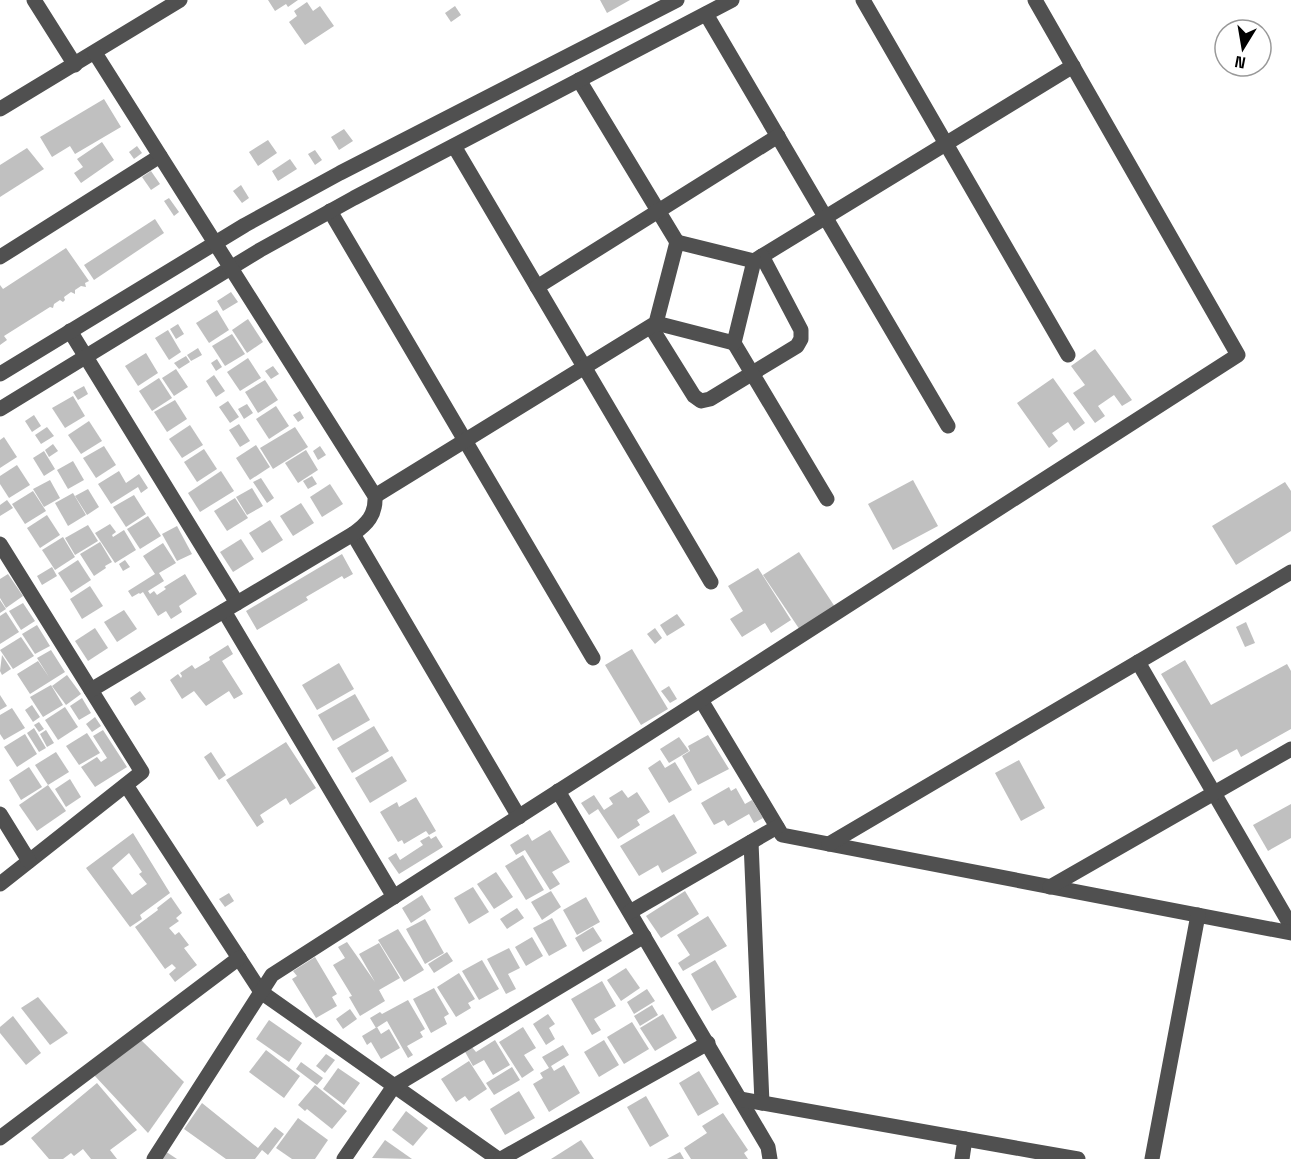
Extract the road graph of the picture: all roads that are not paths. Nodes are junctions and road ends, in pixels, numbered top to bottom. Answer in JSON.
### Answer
{"nodes":[{"id":1,"x":34,"y":0,"type":"edge"},
{"id":2,"x":180,"y":0,"type":"edge"},
{"id":3,"x":676,"y":0,"type":"edge"},
{"id":4,"x":732,"y":0,"type":"edge"},
{"id":5,"x":863,"y":0,"type":"edge"},
{"id":6,"x":1035,"y":0,"type":"edge"},
{"id":7,"x":706,"y":14,"type":"junction"},
{"id":8,"x":95,"y":53,"type":"junction"},
{"id":9,"x":75,"y":65,"type":"junction"},
{"id":10,"x":1073,"y":66,"type":"junction"},
{"id":11,"x":579,"y":80,"type":"junction"},
{"id":12,"x":0,"y":109,"type":"edge"},
{"id":13,"x":778,"y":136,"type":"junction"},
{"id":14,"x":946,"y":143,"type":"junction"},
{"id":15,"x":454,"y":146,"type":"junction"},
{"id":16,"x":160,"y":156,"type":"junction"},
{"id":17,"x":330,"y":211,"type":"junction"},
{"id":18,"x":658,"y":211,"type":"junction"},
{"id":19,"x":826,"y":217,"type":"junction"},
{"id":20,"x":677,"y":242,"type":"junction"},
{"id":21,"x":214,"y":243,"type":"junction"},
{"id":22,"x":0,"y":257,"type":"edge"},
{"id":23,"x":758,"y":259,"type":"junction"},
{"id":24,"x":229,"y":267,"type":"junction"},
{"id":25,"x":537,"y":286,"type":"junction"},
{"id":26,"x":654,"y":325,"type":"junction"},
{"id":27,"x":70,"y":331,"type":"junction"},
{"id":28,"x":734,"y":343,"type":"junction"},
{"id":29,"x":85,"y":356,"type":"junction"},
{"id":30,"x":1068,"y":356,"type":"dead end"},
{"id":31,"x":584,"y":368,"type":"junction"},
{"id":32,"x":752,"y":373,"type":"junction"},
{"id":33,"x":0,"y":374,"type":"edge"},
{"id":34,"x":0,"y":409,"type":"edge"},
{"id":35,"x":948,"y":426,"type":"dead end"},
{"id":36,"x":465,"y":441,"type":"junction"},
{"id":37,"x":375,"y":496,"type":"junction"},
{"id":38,"x":827,"y":499,"type":"dead end"},
{"id":39,"x":353,"y":534,"type":"junction"},
{"id":40,"x":0,"y":544,"type":"edge"},
{"id":41,"x":1291,"y":572,"type":"edge"},
{"id":42,"x":711,"y":582,"type":"dead end"},
{"id":43,"x":230,"y":607,"type":"junction"},
{"id":44,"x":592,"y":658,"type":"dead end"},
{"id":45,"x":1138,"y":662,"type":"junction"},
{"id":46,"x":91,"y":690,"type":"junction"},
{"id":47,"x":701,"y":700,"type":"junction"},
{"id":48,"x":1291,"y":749,"type":"edge"},
{"id":49,"x":126,"y":785,"type":"junction"},
{"id":50,"x":558,"y":792,"type":"junction"},
{"id":51,"x":1214,"y":793,"type":"junction"},
{"id":52,"x":0,"y":814,"type":"edge"},
{"id":53,"x":519,"y":817,"type":"junction"},
{"id":54,"x":777,"y":827,"type":"junction"},
{"id":55,"x":750,"y":842,"type":"junction"},
{"id":56,"x":829,"y":844,"type":"junction"},
{"id":57,"x":29,"y":861,"type":"junction"},
{"id":58,"x":0,"y":884,"type":"edge"},
{"id":59,"x":1050,"y":887,"type":"junction"},
{"id":60,"x":394,"y":897,"type":"junction"},
{"id":61,"x":630,"y":912,"type":"junction"},
{"id":62,"x":1198,"y":915,"type":"junction"},
{"id":63,"x":1291,"y":926,"type":"edge"},
{"id":64,"x":1291,"y":933,"type":"edge"},
{"id":65,"x":644,"y":936,"type":"junction"},
{"id":66,"x":239,"y":958,"type":"junction"},
{"id":67,"x":261,"y":992,"type":"junction"},
{"id":68,"x":708,"y":1043,"type":"junction"},
{"id":69,"x":394,"y":1086,"type":"junction"},
{"id":70,"x":740,"y":1099,"type":"junction"},
{"id":71,"x":762,"y":1103,"type":"junction"},
{"id":72,"x":0,"y":1138,"type":"edge"},
{"id":73,"x":965,"y":1139,"type":"junction"},
{"id":74,"x":154,"y":1159,"type":"edge"},
{"id":75,"x":344,"y":1159,"type":"edge"},
{"id":76,"x":500,"y":1159,"type":"edge"},
{"id":77,"x":770,"y":1159,"type":"edge"},
{"id":78,"x":962,"y":1159,"type":"edge"},
{"id":79,"x":1078,"y":1159,"type":"edge"},
{"id":80,"x":1152,"y":1159,"type":"edge"}],
"edges":[{"from":1,"to":9,"type":"street"},
{"from":2,"to":8,"type":"street"},
{"from":3,"to":21,"type":"street"},
{"from":4,"to":7,"type":"street"},
{"from":5,"to":14,"type":"street"},
{"from":6,"to":10,"type":"street"},
{"from":7,"to":11,"type":"street"},
{"from":7,"to":13,"type":"street"},
{"from":8,"to":9,"type":"street"},
{"from":8,"to":16,"type":"street"},
{"from":9,"to":12,"type":"street"},
{"from":10,"to":14,"type":"street"},
{"from":10,"to":47,"type":"street"},
{"from":11,"to":15,"type":"street"},
{"from":11,"to":18,"type":"street"},
{"from":13,"to":18,"type":"street"},
{"from":13,"to":19,"type":"street"},
{"from":14,"to":19,"type":"street"},
{"from":14,"to":30,"type":"street"},
{"from":15,"to":17,"type":"street"},
{"from":15,"to":25,"type":"street"},
{"from":16,"to":21,"type":"street"},
{"from":16,"to":22,"type":"street"},
{"from":17,"to":24,"type":"street"},
{"from":17,"to":36,"type":"street"},
{"from":18,"to":20,"type":"street"},
{"from":18,"to":25,"type":"street"},
{"from":19,"to":23,"type":"street"},
{"from":19,"to":35,"type":"street"},
{"from":20,"to":23,"type":"street"},
{"from":20,"to":26,"type":"street"},
{"from":21,"to":24,"type":"street"},
{"from":21,"to":27,"type":"street"},
{"from":23,"to":28,"type":"street"},
{"from":23,"to":32,"type":"street"},
{"from":24,"to":29,"type":"street"},
{"from":24,"to":37,"type":"street"},
{"from":25,"to":31,"type":"street"},
{"from":26,"to":28,"type":"street"},
{"from":26,"to":31,"type":"street"},
{"from":26,"to":32,"type":"street"},
{"from":27,"to":29,"type":"street"},
{"from":27,"to":33,"type":"street"},
{"from":28,"to":32,"type":"street"},
{"from":29,"to":34,"type":"street"},
{"from":29,"to":43,"type":"street"},
{"from":31,"to":36,"type":"street"},
{"from":31,"to":42,"type":"street"},
{"from":32,"to":38,"type":"street"},
{"from":36,"to":37,"type":"street"},
{"from":36,"to":44,"type":"street"},
{"from":37,"to":39,"type":"street"},
{"from":39,"to":43,"type":"street"},
{"from":39,"to":53,"type":"street"},
{"from":40,"to":46,"type":"street"},
{"from":41,"to":45,"type":"street"},
{"from":43,"to":46,"type":"street"},
{"from":43,"to":60,"type":"street"},
{"from":45,"to":51,"type":"street"},
{"from":45,"to":56,"type":"street"},
{"from":46,"to":49,"type":"street"},
{"from":47,"to":50,"type":"street"},
{"from":47,"to":54,"type":"street"},
{"from":48,"to":51,"type":"street"},
{"from":49,"to":57,"type":"street"},
{"from":49,"to":66,"type":"street"},
{"from":50,"to":53,"type":"street"},
{"from":50,"to":61,"type":"street"},
{"from":51,"to":59,"type":"street"},
{"from":51,"to":63,"type":"street"},
{"from":52,"to":57,"type":"street"},
{"from":53,"to":60,"type":"street"},
{"from":54,"to":55,"type":"street"},
{"from":54,"to":56,"type":"street"},
{"from":55,"to":61,"type":"street"},
{"from":55,"to":71,"type":"street"},
{"from":56,"to":59,"type":"street"},
{"from":57,"to":58,"type":"street"},
{"from":59,"to":62,"type":"street"},
{"from":60,"to":67,"type":"street"},
{"from":61,"to":65,"type":"street"},
{"from":62,"to":64,"type":"street"},
{"from":62,"to":80,"type":"street"},
{"from":65,"to":68,"type":"street"},
{"from":65,"to":69,"type":"street"},
{"from":66,"to":67,"type":"street"},
{"from":66,"to":72,"type":"street"},
{"from":67,"to":69,"type":"street"},
{"from":67,"to":74,"type":"street"},
{"from":68,"to":70,"type":"street"},
{"from":68,"to":76,"type":"street"},
{"from":69,"to":75,"type":"street"},
{"from":69,"to":76,"type":"street"},
{"from":70,"to":71,"type":"street"},
{"from":70,"to":77,"type":"street"},
{"from":71,"to":73,"type":"street"},
{"from":73,"to":78,"type":"street"},
{"from":73,"to":79,"type":"street"}]}
